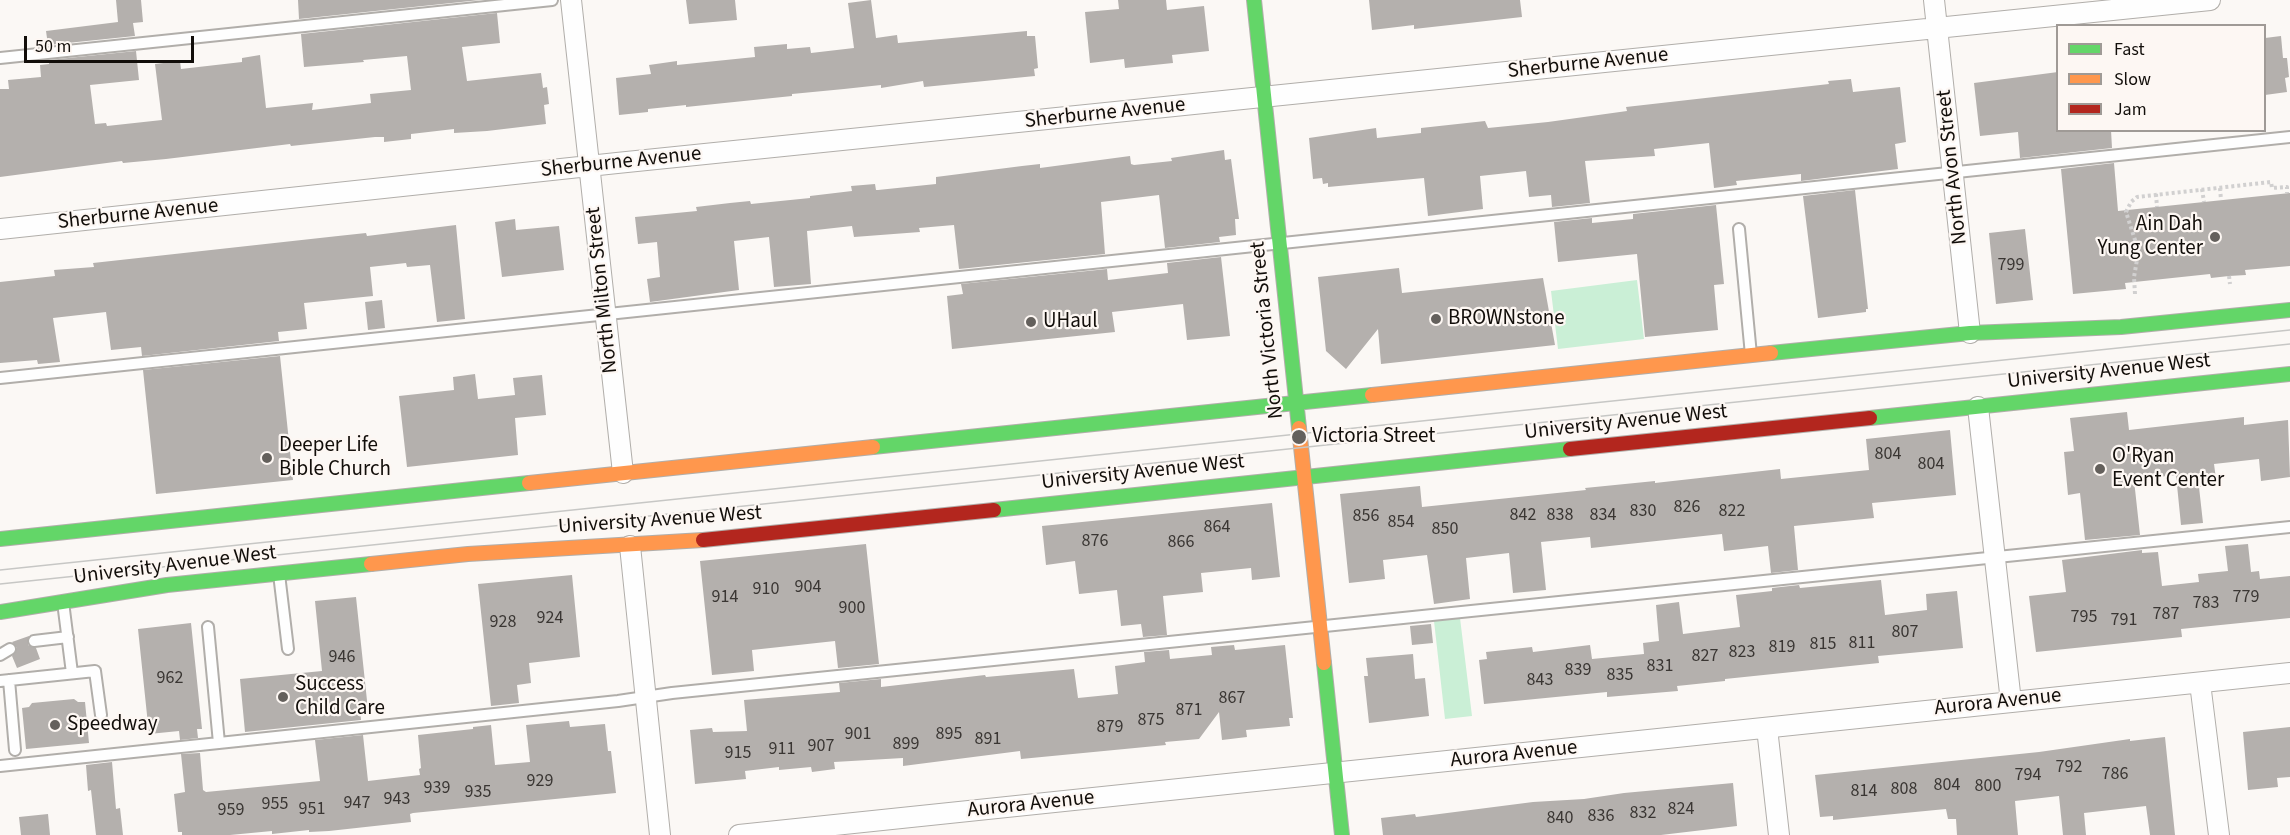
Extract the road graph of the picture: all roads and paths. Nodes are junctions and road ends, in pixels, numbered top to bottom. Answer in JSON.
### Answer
{"nodes":[{"id":1,"x":552,"y":0,"type":"edge"},
{"id":2,"x":572,"y":0,"type":"edge"},
{"id":3,"x":1254,"y":0,"type":"edge"},
{"id":4,"x":1934,"y":0,"type":"edge"},
{"id":5,"x":2210,"y":0,"type":"edge"},
{"id":6,"x":1937,"y":28,"type":"junction"},
{"id":7,"x":0,"y":58,"type":"edge"},
{"id":8,"x":1264,"y":97,"type":"junction"},
{"id":9,"x":2290,"y":137,"type":"edge"},
{"id":10,"x":591,"y":166,"type":"junction"},
{"id":11,"x":1954,"y":172,"type":"junction"},
{"id":12,"x":2220,"y":188,"type":"junction"},
{"id":13,"x":2202,"y":189,"type":"junction"},
{"id":14,"x":2287,"y":193,"type":"dead end"},
{"id":15,"x":2156,"y":194,"type":"junction"},
{"id":16,"x":2221,"y":200,"type":"dead end"},
{"id":17,"x":2204,"y":202,"type":"dead end"},
{"id":18,"x":2157,"y":207,"type":"dead end"},
{"id":19,"x":0,"y":229,"type":"edge"},
{"id":20,"x":1739,"y":230,"type":"dead end"},
{"id":21,"x":1280,"y":242,"type":"junction"},
{"id":22,"x":2229,"y":276,"type":"dead end"},
{"id":23,"x":2230,"y":284,"type":"dead end"},
{"id":24,"x":2135,"y":294,"type":"dead end"},
{"id":25,"x":2290,"y":310,"type":"edge"},
{"id":26,"x":606,"y":313,"type":"junction"},
{"id":27,"x":1970,"y":333,"type":"junction"},
{"id":28,"x":1751,"y":355,"type":"junction"},
{"id":29,"x":2290,"y":374,"type":"edge"},
{"id":30,"x":0,"y":378,"type":"edge"},
{"id":31,"x":1296,"y":403,"type":"junction"},
{"id":32,"x":1978,"y":407,"type":"junction"},
{"id":33,"x":623,"y":473,"type":"junction"},
{"id":34,"x":1305,"y":478,"type":"junction"},
{"id":35,"x":2290,"y":527,"type":"edge"},
{"id":36,"x":0,"y":539,"type":"edge"},
{"id":37,"x":630,"y":546,"type":"junction"},
{"id":38,"x":1996,"y":557,"type":"junction"},
{"id":39,"x":279,"y":574,"type":"junction"},
{"id":40,"x":63,"y":601,"type":"junction"},
{"id":41,"x":0,"y":612,"type":"edge"},
{"id":42,"x":208,"y":627,"type":"dead end"},
{"id":43,"x":1320,"y":627,"type":"junction"},
{"id":44,"x":68,"y":638,"type":"junction"},
{"id":45,"x":34,"y":641,"type":"dead end"},
{"id":46,"x":288,"y":649,"type":"dead end"},
{"id":47,"x":72,"y":673,"type":"junction"},
{"id":48,"x":2290,"y":673,"type":"edge"},
{"id":49,"x":4,"y":680,"type":"edge"},
{"id":50,"x":2200,"y":683,"type":"junction"},
{"id":51,"x":646,"y":696,"type":"junction"},
{"id":52,"x":2011,"y":702,"type":"junction"},
{"id":53,"x":101,"y":715,"type":"dead end"},
{"id":54,"x":1767,"y":728,"type":"junction"},
{"id":55,"x":219,"y":743,"type":"junction"},
{"id":56,"x":15,"y":750,"type":"dead end"},
{"id":57,"x":0,"y":766,"type":"edge"},
{"id":58,"x":1335,"y":773,"type":"junction"},
{"id":59,"x":660,"y":835,"type":"edge"},
{"id":60,"x":739,"y":835,"type":"edge"},
{"id":61,"x":1342,"y":835,"type":"edge"},
{"id":62,"x":1779,"y":835,"type":"edge"},
{"id":63,"x":2219,"y":835,"type":"edge"}],
"edges":[{"from":1,"to":7,"type":"lane"},
{"from":2,"to":10,"type":"street","name":"North Milton Street"},
{"from":3,"to":8,"type":"main road","name":"North Victoria Street"},
{"from":4,"to":6,"type":"street","name":"North Avon Street"},
{"from":5,"to":6,"type":"street","name":"Sherburne Avenue"},
{"from":6,"to":8,"type":"street","name":"Sherburne Avenue"},
{"from":6,"to":11,"type":"street","name":"North Avon Street"},
{"from":8,"to":10,"type":"street","name":"Sherburne Avenue"},
{"from":8,"to":21,"type":"main road","name":"North Victoria Street"},
{"from":9,"to":11,"type":"lane"},
{"from":10,"to":19,"type":"street","name":"Sherburne Avenue"},
{"from":10,"to":26,"type":"street","name":"North Milton Street"},
{"from":11,"to":21,"type":"lane"},
{"from":11,"to":27,"type":"street","name":"North Avon Street"},
{"from":12,"to":13,"type":"path"},
{"from":12,"to":14,"type":"path"},
{"from":12,"to":16,"type":"path"},
{"from":13,"to":15,"type":"path"},
{"from":13,"to":17,"type":"path"},
{"from":15,"to":18,"type":"path"},
{"from":15,"to":24,"type":"path"},
{"from":20,"to":28,"type":"lane"},
{"from":21,"to":26,"type":"lane"},
{"from":21,"to":31,"type":"main road","name":"North Victoria Street"},
{"from":22,"to":23,"type":"path"},
{"from":25,"to":27,"type":"main road","name":"University Avenue West"},
{"from":26,"to":30,"type":"lane"},
{"from":26,"to":33,"type":"street","name":"North Milton Street"},
{"from":27,"to":28,"type":"main road","name":"University Avenue West"},
{"from":28,"to":31,"type":"main road","name":"University Avenue West"},
{"from":29,"to":32,"type":"main road","name":"University Avenue West"},
{"from":31,"to":33,"type":"main road","name":"University Avenue West"},
{"from":31,"to":34,"type":"main road","name":"North Victoria Street"},
{"from":32,"to":34,"type":"main road","name":"University Avenue West"},
{"from":32,"to":38,"type":"street"},
{"from":33,"to":36,"type":"main road","name":"University Avenue West"},
{"from":34,"to":37,"type":"main road","name":"University Avenue West"},
{"from":34,"to":43,"type":"main road","name":"North Victoria Street"},
{"from":35,"to":38,"type":"lane"},
{"from":37,"to":39,"type":"main road","name":"University Avenue West"},
{"from":37,"to":51,"type":"street"},
{"from":38,"to":43,"type":"lane"},
{"from":38,"to":52,"type":"street"},
{"from":39,"to":40,"type":"main road","name":"University Avenue West"},
{"from":39,"to":46,"type":"lane"},
{"from":40,"to":41,"type":"main road","name":"University Avenue West"},
{"from":40,"to":44,"type":"lane"},
{"from":42,"to":55,"type":"lane"},
{"from":43,"to":51,"type":"lane"},
{"from":43,"to":58,"type":"main road","name":"North Victoria Street"},
{"from":44,"to":45,"type":"lane"},
{"from":44,"to":47,"type":"lane"},
{"from":47,"to":49,"type":"lane"},
{"from":47,"to":53,"type":"lane"},
{"from":48,"to":50,"type":"street","name":"Aurora Avenue"},
{"from":49,"to":56,"type":"lane"},
{"from":50,"to":52,"type":"street","name":"Aurora Avenue"},
{"from":50,"to":63,"type":"street"},
{"from":51,"to":55,"type":"lane"},
{"from":51,"to":59,"type":"street"},
{"from":52,"to":54,"type":"street","name":"Aurora Avenue"},
{"from":54,"to":58,"type":"street","name":"Aurora Avenue"},
{"from":54,"to":62,"type":"street"},
{"from":55,"to":57,"type":"lane"},
{"from":58,"to":60,"type":"street","name":"Aurora Avenue"},
{"from":58,"to":61,"type":"main road","name":"North Victoria Street"}]}
